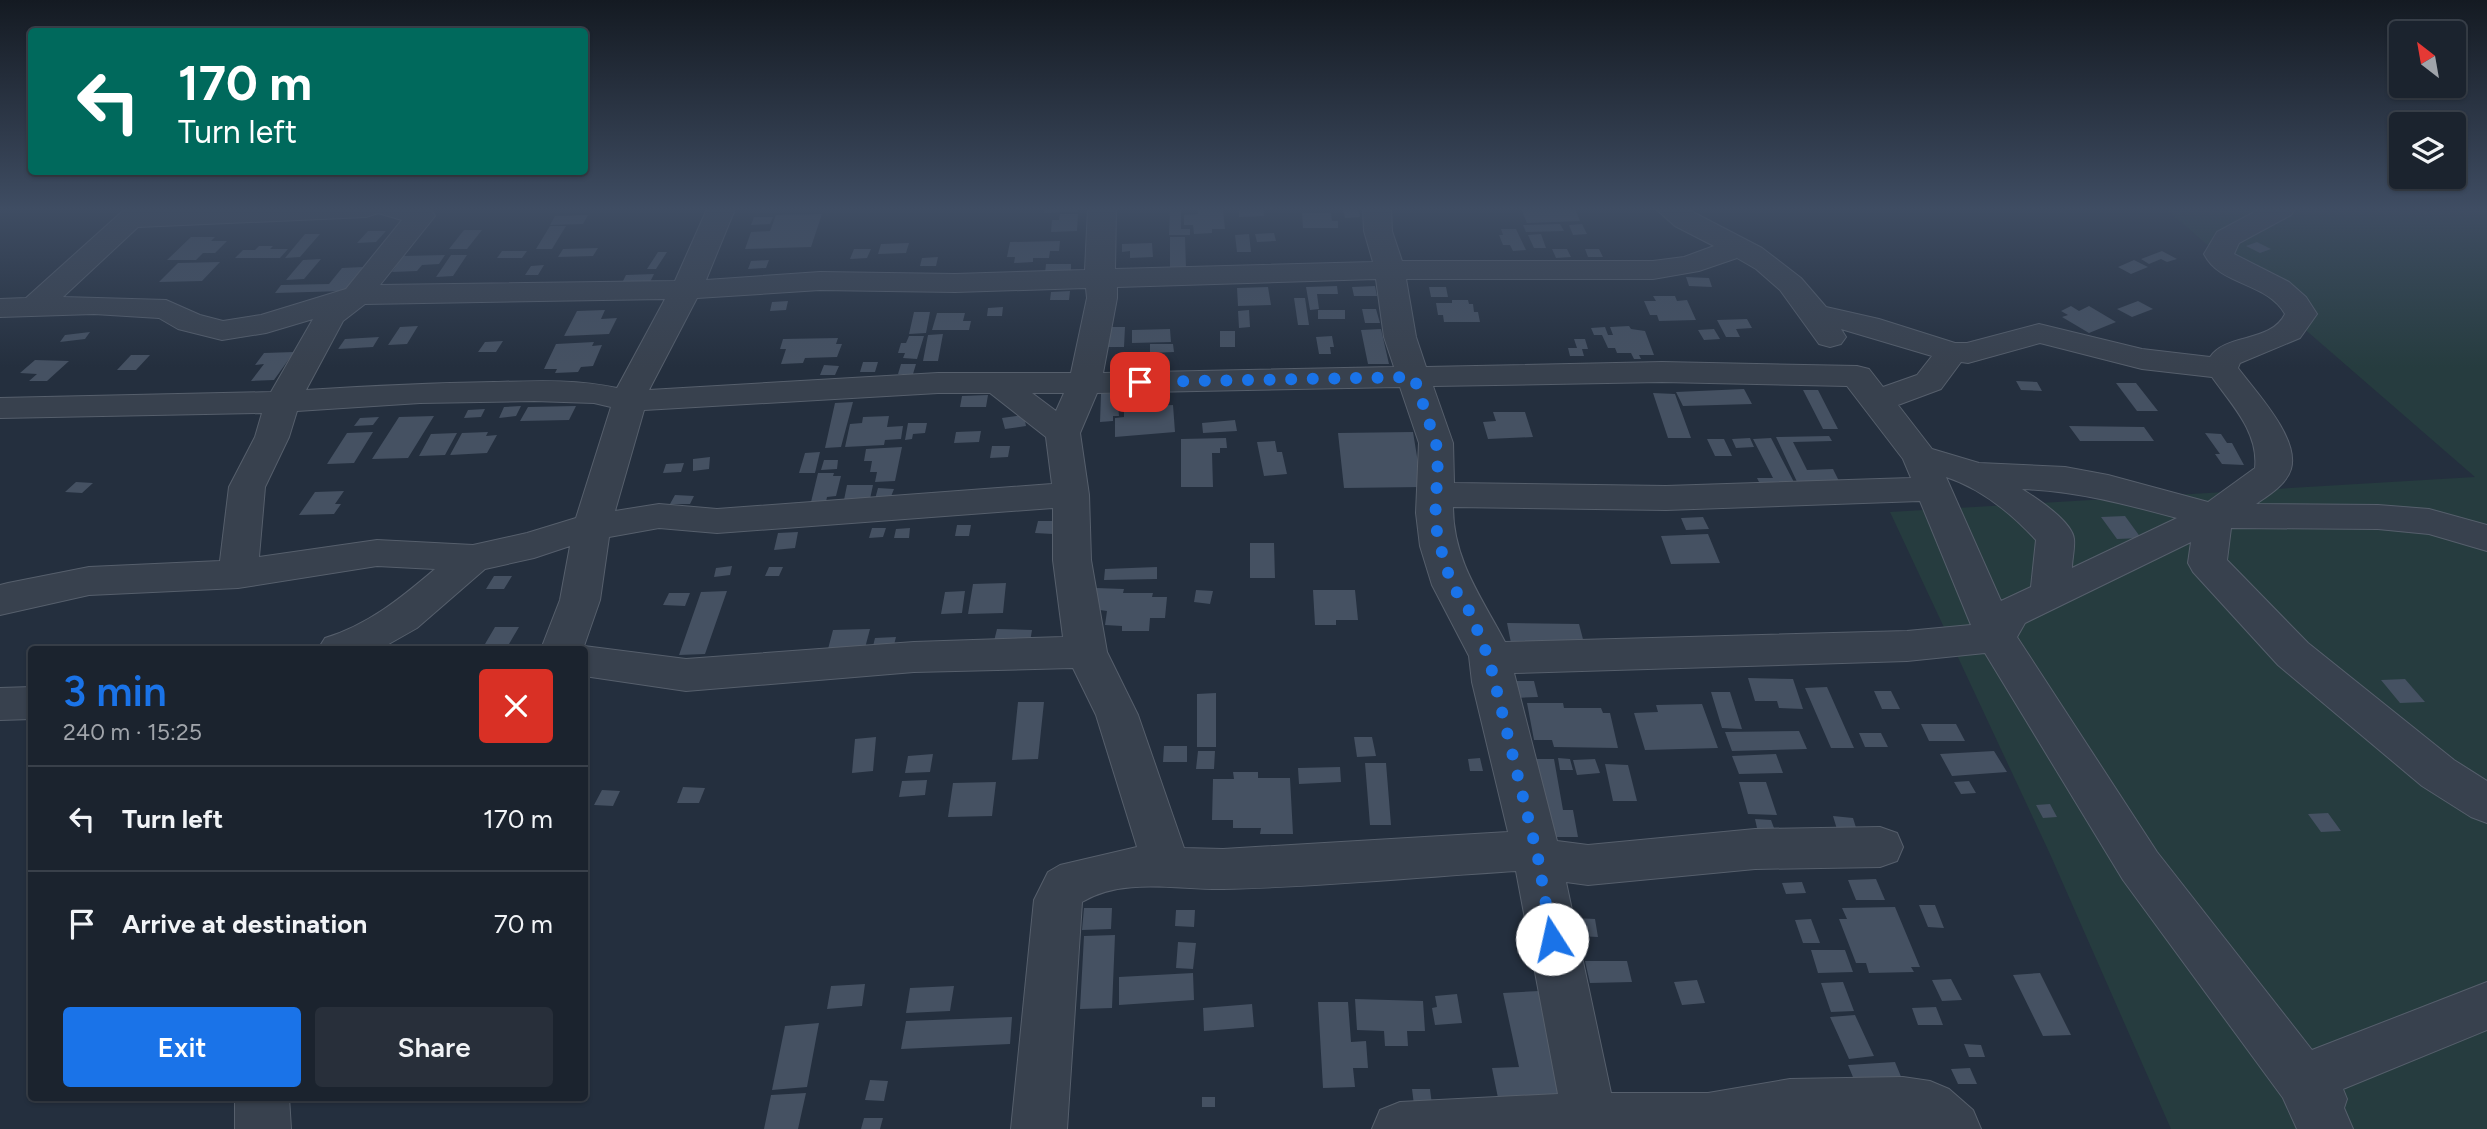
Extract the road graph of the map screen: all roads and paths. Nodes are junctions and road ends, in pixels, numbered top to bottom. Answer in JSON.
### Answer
{"nodes":[{"id":1,"x":83,"y":262,"type":"edge"},
{"id":2,"x":384,"y":262,"type":"edge"},
{"id":3,"x":699,"y":262,"type":"edge"},
{"id":4,"x":1099,"y":262,"type":"edge"},
{"id":5,"x":1387,"y":262,"type":"edge"},
{"id":6,"x":1698,"y":262,"type":"edge"},
{"id":7,"x":1764,"y":262,"type":"edge"},
{"id":8,"x":2223,"y":262,"type":"edge"},
{"id":9,"x":1390,"y":270,"type":"junction"},
{"id":10,"x":1100,"y":278,"type":"junction"},
{"id":11,"x":687,"y":290,"type":"junction"},
{"id":12,"x":357,"y":295,"type":"junction"},
{"id":13,"x":34,"y":307,"type":"junction"},
{"id":14,"x":0,"y":308,"type":"edge"},
{"id":15,"x":1816,"y":314,"type":"junction"},
{"id":16,"x":1952,"y":352,"type":"junction"},
{"id":17,"x":2222,"y":368,"type":"junction"},
{"id":18,"x":1414,"y":377,"type":"junction"},
{"id":19,"x":1085,"y":383,"type":"junction"},
{"id":20,"x":999,"y":384,"type":"junction"},
{"id":21,"x":1868,"y":388,"type":"junction"},
{"id":22,"x":283,"y":401,"type":"junction"},
{"id":23,"x":631,"y":401,"type":"junction"},
{"id":24,"x":0,"y":408,"type":"edge"},
{"id":25,"x":1063,"y":433,"type":"junction"},
{"id":26,"x":1927,"y":473,"type":"junction"},
{"id":27,"x":1978,"y":475,"type":"junction"},
{"id":28,"x":1071,"y":495,"type":"junction"},
{"id":29,"x":1437,"y":495,"type":"junction"},
{"id":30,"x":2214,"y":516,"type":"junction"},
{"id":31,"x":592,"y":527,"type":"junction"},
{"id":32,"x":2487,"y":538,"type":"edge"},
{"id":33,"x":473,"y":558,"type":"junction"},
{"id":34,"x":238,"y":573,"type":"junction"},
{"id":35,"x":2050,"y":595,"type":"junction"},
{"id":36,"x":0,"y":601,"type":"edge"},
{"id":37,"x":1996,"y":637,"type":"junction"},
{"id":38,"x":347,"y":646,"type":"edge"},
{"id":39,"x":563,"y":646,"type":"edge"},
{"id":40,"x":1086,"y":652,"type":"junction"},
{"id":41,"x":1489,"y":659,"type":"junction"},
{"id":42,"x":588,"y":661,"type":"edge"},
{"id":43,"x":28,"y":703,"type":"edge"},
{"id":44,"x":0,"y":704,"type":"edge"},
{"id":45,"x":2487,"y":804,"type":"edge"},
{"id":46,"x":1880,"y":847,"type":"dead end"},
{"id":47,"x":1535,"y":854,"type":"junction"},
{"id":48,"x":1168,"y":869,"type":"junction"},
{"id":49,"x":2487,"y":1006,"type":"edge"},
{"id":50,"x":2302,"y":1080,"type":"junction"},
{"id":51,"x":262,"y":1101,"type":"edge"},
{"id":52,"x":1590,"y":1120,"type":"junction"},
{"id":53,"x":263,"y":1129,"type":"edge"},
{"id":54,"x":1039,"y":1129,"type":"edge"},
{"id":55,"x":1400,"y":1129,"type":"edge"},
{"id":56,"x":1953,"y":1129,"type":"edge"},
{"id":57,"x":2325,"y":1129,"type":"edge"},
{"id":58,"x":2346,"y":1129,"type":"edge"}],
"edges":[{"from":1,"to":13,"type":"street"},
{"from":2,"to":12,"type":"street"},
{"from":3,"to":11,"type":"street"},
{"from":4,"to":10,"type":"street"},
{"from":5,"to":9,"type":"street"},
{"from":6,"to":9,"type":"street"},
{"from":7,"to":15,"type":"street"},
{"from":8,"to":17,"type":"street"},
{"from":9,"to":10,"type":"street"},
{"from":9,"to":18,"type":"street"},
{"from":10,"to":11,"type":"street"},
{"from":10,"to":19,"type":"street"},
{"from":11,"to":12,"type":"street"},
{"from":11,"to":23,"type":"street"},
{"from":12,"to":13,"type":"street"},
{"from":12,"to":22,"type":"street"},
{"from":13,"to":14,"type":"street"},
{"from":15,"to":16,"type":"street"},
{"from":15,"to":21,"type":"street"},
{"from":16,"to":17,"type":"street"},
{"from":16,"to":21,"type":"street"},
{"from":17,"to":30,"type":"street"},
{"from":18,"to":19,"type":"street"},
{"from":18,"to":21,"type":"street"},
{"from":18,"to":29,"type":"street"},
{"from":19,"to":20,"type":"street"},
{"from":19,"to":25,"type":"street"},
{"from":20,"to":23,"type":"street"},
{"from":20,"to":25,"type":"street"},
{"from":21,"to":26,"type":"street"},
{"from":22,"to":23,"type":"street"},
{"from":22,"to":24,"type":"street"},
{"from":22,"to":34,"type":"street"},
{"from":23,"to":31,"type":"street"},
{"from":25,"to":28,"type":"street"},
{"from":26,"to":27,"type":"street"},
{"from":26,"to":29,"type":"street"},
{"from":26,"to":37,"type":"street"},
{"from":27,"to":30,"type":"street"},
{"from":27,"to":35,"type":"street"},
{"from":28,"to":31,"type":"street"},
{"from":28,"to":40,"type":"street"},
{"from":29,"to":41,"type":"street"},
{"from":30,"to":32,"type":"street"},
{"from":30,"to":35,"type":"street"},
{"from":30,"to":45,"type":"street"},
{"from":31,"to":33,"type":"street"},
{"from":31,"to":39,"type":"street"},
{"from":33,"to":34,"type":"street"},
{"from":33,"to":38,"type":"street"},
{"from":34,"to":36,"type":"street"},
{"from":35,"to":37,"type":"street"},
{"from":37,"to":41,"type":"street"},
{"from":37,"to":50,"type":"street"},
{"from":40,"to":42,"type":"street"},
{"from":40,"to":48,"type":"street"},
{"from":41,"to":47,"type":"street"},
{"from":43,"to":44,"type":"street"},
{"from":46,"to":47,"type":"street"},
{"from":47,"to":48,"type":"street"},
{"from":47,"to":52,"type":"street"},
{"from":48,"to":54,"type":"street"},
{"from":49,"to":50,"type":"street"},
{"from":50,"to":57,"type":"street"},
{"from":50,"to":58,"type":"street"},
{"from":51,"to":53,"type":"street"},
{"from":52,"to":55,"type":"street"},
{"from":52,"to":56,"type":"street"}]}
